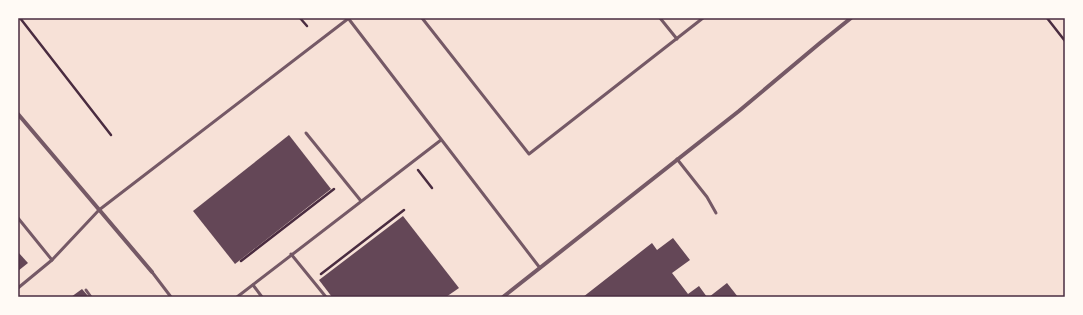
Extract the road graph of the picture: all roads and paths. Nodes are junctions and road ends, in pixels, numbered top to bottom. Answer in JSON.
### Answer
{"nodes":[{"id":1,"x":20,"y":18,"type":"edge"},
{"id":2,"x":300,"y":18,"type":"edge"},
{"id":3,"x":348,"y":18,"type":"edge"},
{"id":4,"x":422,"y":18,"type":"edge"},
{"id":5,"x":660,"y":18,"type":"edge"},
{"id":6,"x":703,"y":18,"type":"edge"},
{"id":7,"x":851,"y":18,"type":"edge"},
{"id":8,"x":1047,"y":18,"type":"edge"},
{"id":9,"x":307,"y":26,"type":"dead end"},
{"id":10,"x":677,"y":39,"type":"junction"},
{"id":11,"x":1065,"y":41,"type":"edge"},
{"id":12,"x":18,"y":114,"type":"edge"},
{"id":13,"x":306,"y":133,"type":"dead end"},
{"id":14,"x":111,"y":135,"type":"dead end"},
{"id":15,"x":441,"y":140,"type":"junction"},
{"id":16,"x":677,"y":159,"type":"junction"},
{"id":17,"x":412,"y":162,"type":"junction"},
{"id":18,"x":432,"y":188,"type":"dead end"},
{"id":19,"x":334,"y":189,"type":"dead end"},
{"id":20,"x":361,"y":201,"type":"junction"},
{"id":21,"x":99,"y":210,"type":"junction"},
{"id":22,"x":404,"y":210,"type":"dead end"},
{"id":23,"x":716,"y":213,"type":"dead end"},
{"id":24,"x":18,"y":218,"type":"edge"},
{"id":25,"x":291,"y":254,"type":"junction"},
{"id":26,"x":52,"y":260,"type":"junction"},
{"id":27,"x":241,"y":261,"type":"dead end"},
{"id":28,"x":540,"y":268,"type":"junction"},
{"id":29,"x":152,"y":272,"type":"joint"},
{"id":30,"x":320,"y":274,"type":"dead end"},
{"id":31,"x":253,"y":285,"type":"junction"},
{"id":32,"x":18,"y":288,"type":"edge"},
{"id":33,"x":86,"y":290,"type":"dead end"},
{"id":34,"x":504,"y":296,"type":"edge"},
{"id":35,"x":91,"y":297,"type":"edge"},
{"id":36,"x":171,"y":297,"type":"edge"},
{"id":37,"x":237,"y":297,"type":"edge"},
{"id":38,"x":262,"y":297,"type":"edge"},
{"id":39,"x":326,"y":297,"type":"edge"}],
"edges":[{"from":1,"to":14,"type":"path"},
{"from":2,"to":9,"type":"path"},
{"from":3,"to":15,"type":"lane"},
{"from":3,"to":21,"type":"lane"},
{"from":4,"to":10,"type":"lane"},
{"from":5,"to":10,"type":"lane"},
{"from":6,"to":10,"type":"lane"},
{"from":7,"to":16,"type":"street"},
{"from":8,"to":11,"type":"path"},
{"from":12,"to":21,"type":"street"},
{"from":13,"to":20,"type":"lane"},
{"from":15,"to":17,"type":"lane"},
{"from":15,"to":28,"type":"lane"},
{"from":16,"to":23,"type":"lane"},
{"from":16,"to":28,"type":"street"},
{"from":17,"to":18,"type":"path"},
{"from":17,"to":20,"type":"lane"},
{"from":19,"to":27,"type":"path"},
{"from":20,"to":25,"type":"lane"},
{"from":21,"to":26,"type":"lane"},
{"from":21,"to":29,"type":"street"},
{"from":22,"to":30,"type":"path"},
{"from":24,"to":26,"type":"lane"},
{"from":25,"to":31,"type":"lane"},
{"from":25,"to":39,"type":"lane"},
{"from":26,"to":32,"type":"lane"},
{"from":28,"to":34,"type":"street"},
{"from":29,"to":36,"type":"lane"},
{"from":31,"to":37,"type":"lane"},
{"from":31,"to":38,"type":"lane"},
{"from":33,"to":35,"type":"lane"}]}
